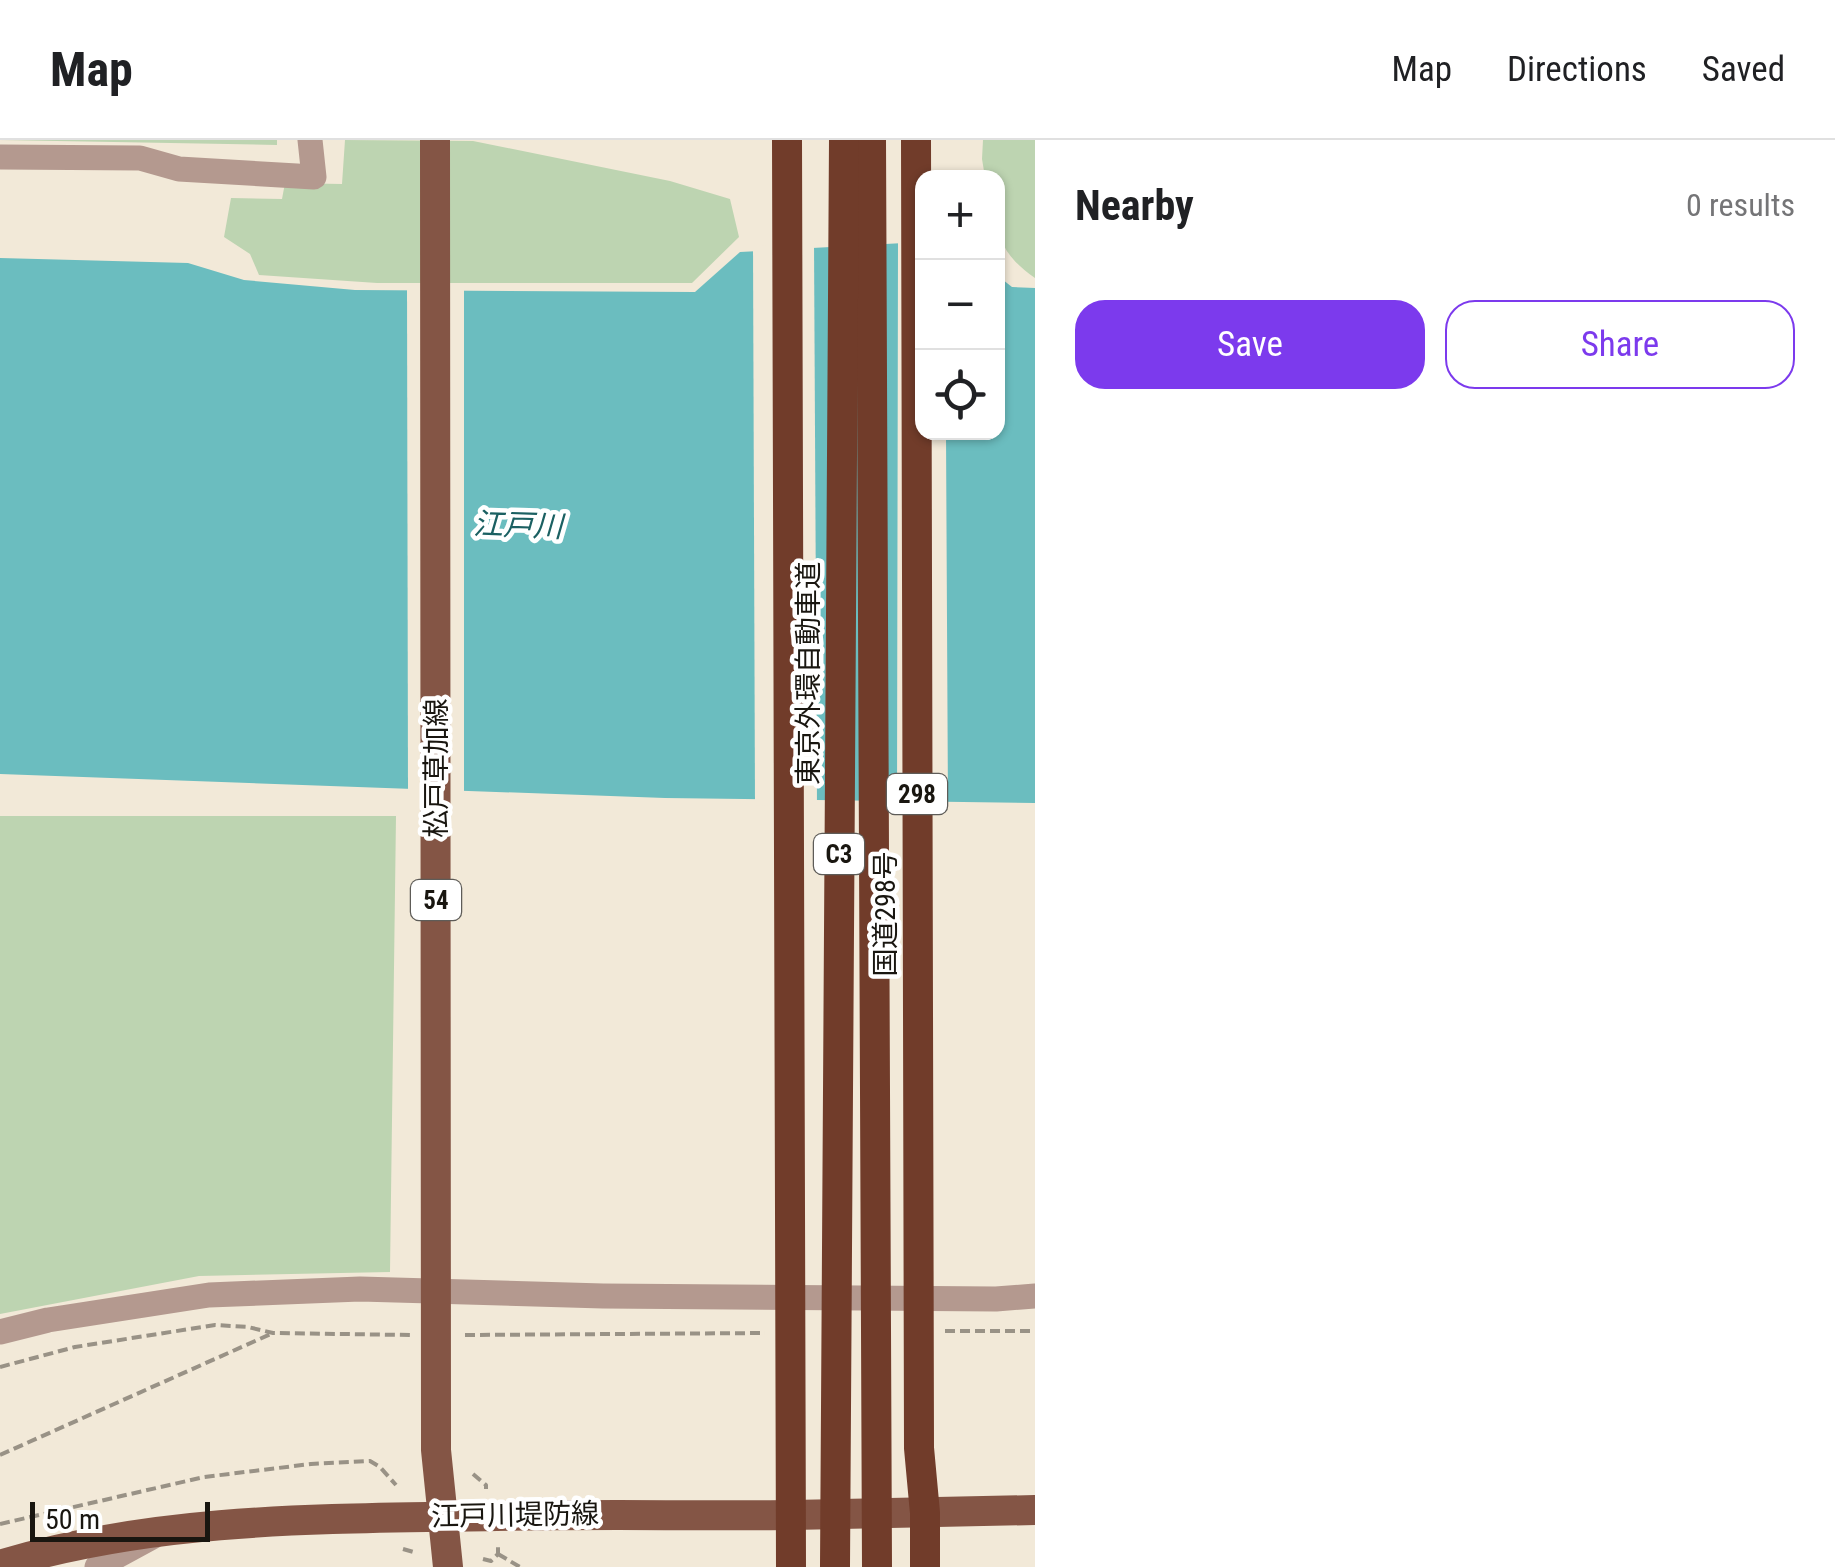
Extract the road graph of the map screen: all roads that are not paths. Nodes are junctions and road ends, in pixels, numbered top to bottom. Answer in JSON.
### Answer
{"nodes":[{"id":1,"x":310,"y":140,"type":"edge"},
{"id":2,"x":436,"y":140,"type":"edge"},
{"id":3,"x":787,"y":140,"type":"edge"},
{"id":4,"x":844,"y":140,"type":"edge"},
{"id":5,"x":871,"y":140,"type":"edge"},
{"id":6,"x":916,"y":140,"type":"edge"},
{"id":7,"x":0,"y":156,"type":"edge"},
{"id":8,"x":1035,"y":1296,"type":"edge"},
{"id":9,"x":0,"y":1332,"type":"edge"},
{"id":10,"x":1035,"y":1510,"type":"edge"},
{"id":11,"x":925,"y":1513,"type":"junction"},
{"id":12,"x":790,"y":1515,"type":"junction"},
{"id":13,"x":444,"y":1516,"type":"junction"},
{"id":14,"x":163,"y":1531,"type":"junction"},
{"id":15,"x":470,"y":1564,"type":"edge"},
{"id":16,"x":0,"y":1565,"type":"edge"},
{"id":17,"x":97,"y":1567,"type":"edge"},
{"id":18,"x":791,"y":1567,"type":"edge"},
{"id":19,"x":835,"y":1567,"type":"edge"},
{"id":20,"x":877,"y":1567,"type":"edge"},
{"id":21,"x":925,"y":1567,"type":"edge"}],
"edges":[{"from":1,"to":7,"type":"street"},
{"from":2,"to":13,"type":"main road","name":"松戸草加線","number":"54"},
{"from":3,"to":12,"type":"highway"},
{"from":4,"to":19,"type":"highway","name":"東京外環自動車道","number":"C3"},
{"from":5,"to":20,"type":"highway","number":"C3"},
{"from":6,"to":11,"type":"highway","name":"国道298号","number":"298"},
{"from":8,"to":9,"type":"street"},
{"from":10,"to":11,"type":"main road","name":"江戸川堤防線"},
{"from":11,"to":12,"type":"main road","name":"江戸川堤防線"},
{"from":11,"to":21,"type":"highway","name":"国道298号","number":"298"},
{"from":12,"to":13,"type":"main road","name":"江戸川堤防線"},
{"from":12,"to":18,"type":"highway"},
{"from":13,"to":14,"type":"main road","name":"江戸川堤防線"},
{"from":13,"to":15,"type":"main road","name":"松戸草加線","number":"54"},
{"from":14,"to":16,"type":"main road","name":"江戸川堤防線"},
{"from":14,"to":17,"type":"street"}]}
